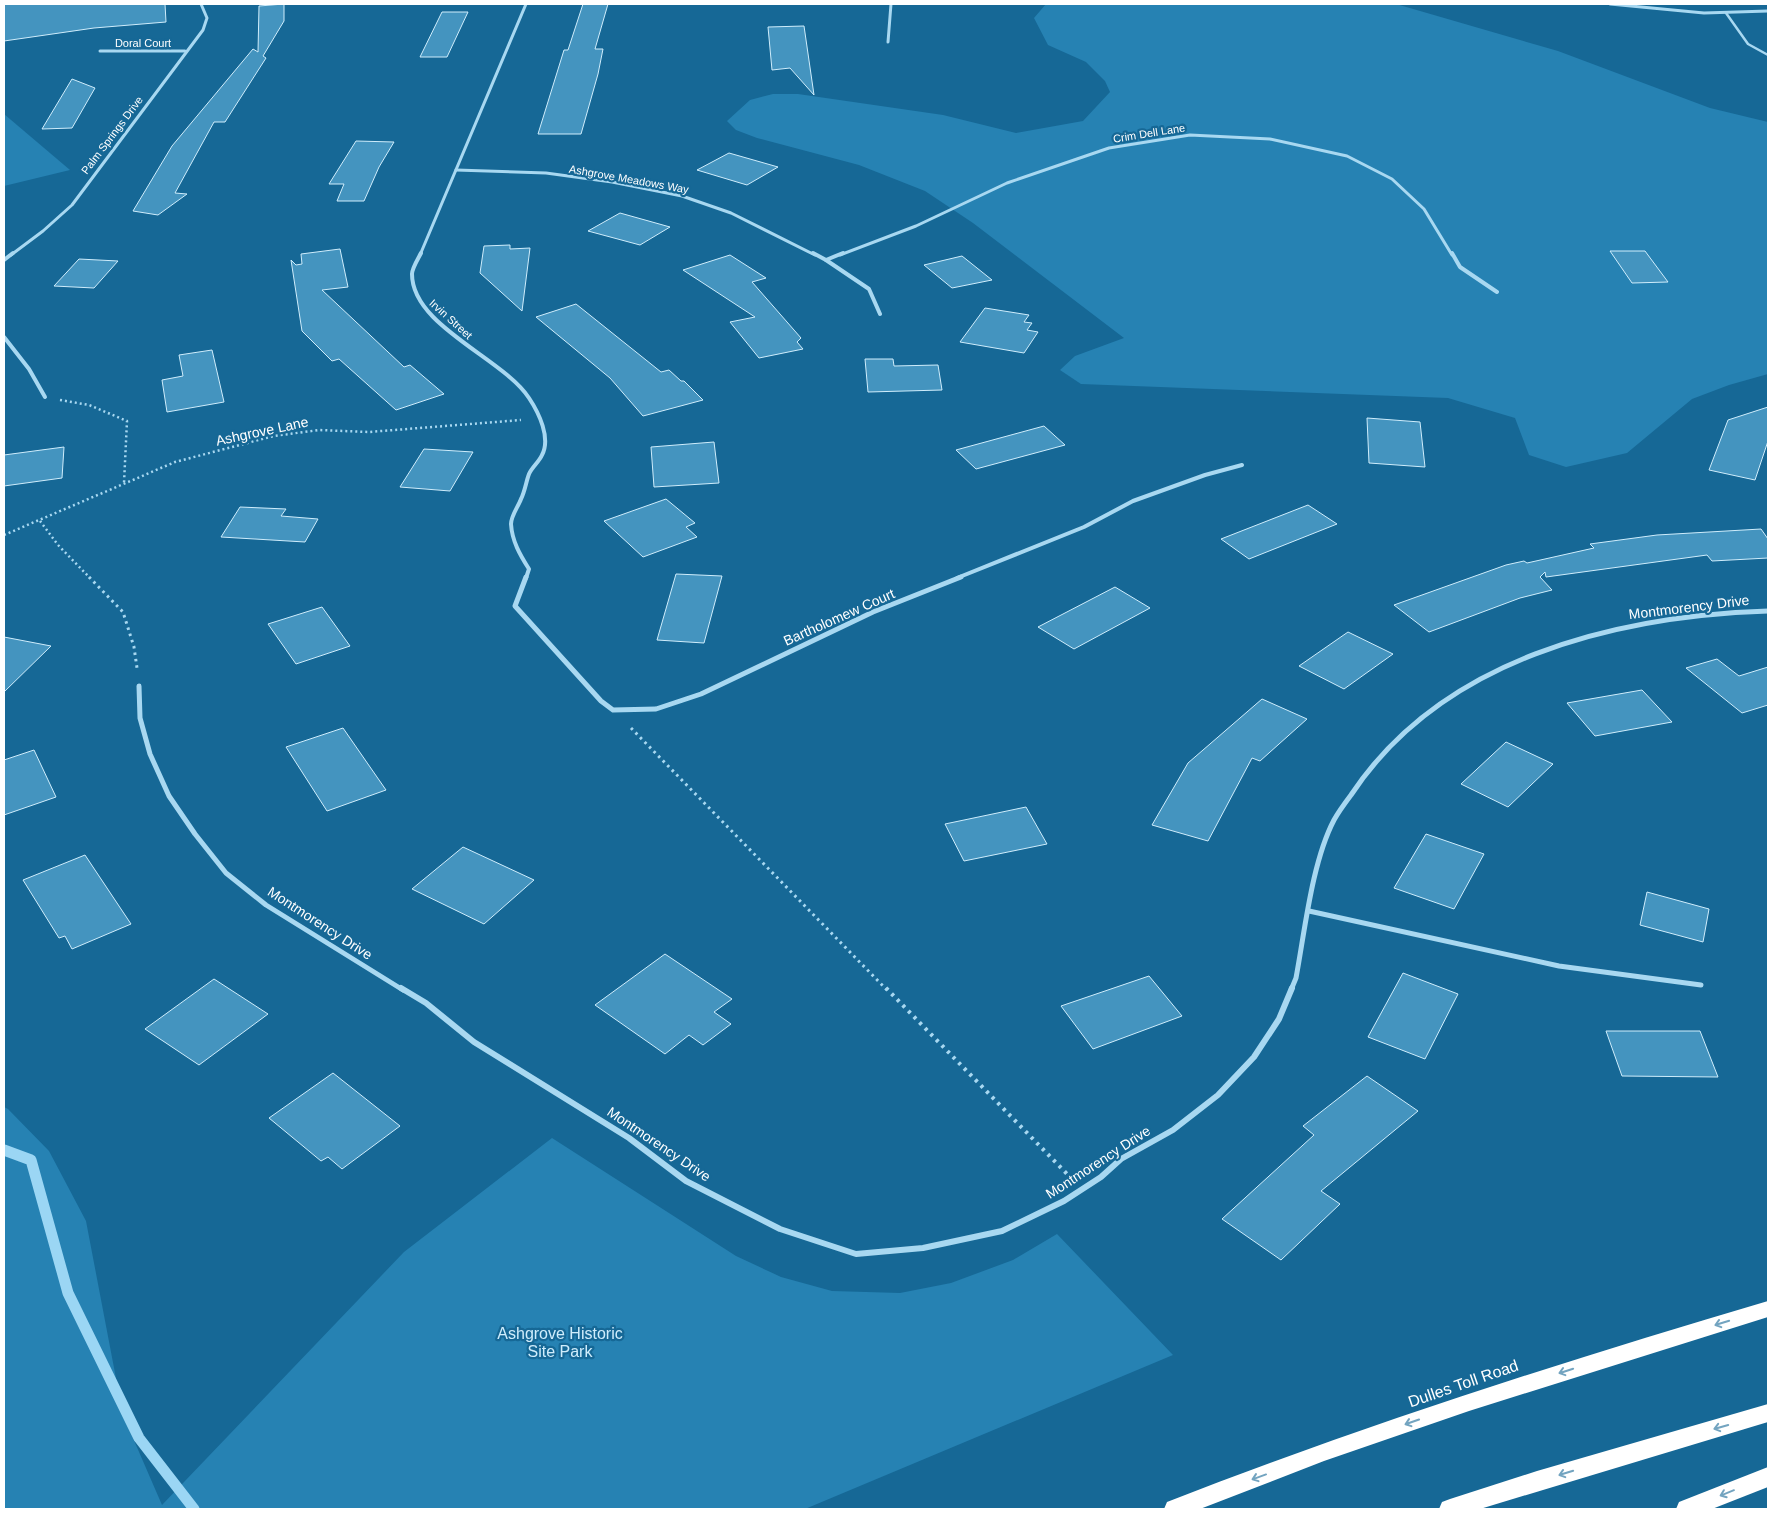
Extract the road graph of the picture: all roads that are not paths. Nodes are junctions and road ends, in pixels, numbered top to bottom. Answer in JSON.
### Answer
{"nodes":[{"id":1,"x":201,"y":4,"type":"edge"},
{"id":2,"x":526,"y":4,"type":"edge"},
{"id":3,"x":891,"y":4,"type":"edge"},
{"id":4,"x":1610,"y":4,"type":"edge"},
{"id":5,"x":1768,"y":11,"type":"edge"},
{"id":6,"x":1726,"y":13,"type":"junction"},
{"id":7,"x":888,"y":42,"type":"dead end"},
{"id":8,"x":185,"y":51,"type":"junction"},
{"id":9,"x":100,"y":52,"type":"dead end"},
{"id":10,"x":1768,"y":55,"type":"edge"},
{"id":11,"x":456,"y":170,"type":"junction"},
{"id":12,"x":4,"y":260,"type":"edge"},
{"id":13,"x":826,"y":260,"type":"junction"},
{"id":14,"x":1497,"y":292,"type":"dead end"},
{"id":15,"x":880,"y":314,"type":"dead end"},
{"id":16,"x":4,"y":337,"type":"edge"},
{"id":17,"x":45,"y":397,"type":"road end"},
{"id":18,"x":1242,"y":465,"type":"dead end"},
{"id":19,"x":1768,"y":611,"type":"edge"},
{"id":20,"x":140,"y":686,"type":"road end"},
{"id":21,"x":613,"y":710,"type":"joint"},
{"id":22,"x":1309,"y":911,"type":"junction"},
{"id":23,"x":1701,"y":985,"type":"dead end"},
{"id":24,"x":1768,"y":1309,"type":"edge"},
{"id":25,"x":1768,"y":1413,"type":"edge"},
{"id":26,"x":1768,"y":1477,"type":"edge"},
{"id":27,"x":1175,"y":1509,"type":"edge"},
{"id":28,"x":1450,"y":1509,"type":"edge"},
{"id":29,"x":1687,"y":1509,"type":"edge"}],
"edges":[{"from":1,"to":8,"type":"street","name":"Palm Springs Drive"},
{"from":2,"to":11,"type":"street","name":"Irvin Street"},
{"from":3,"to":7,"type":"street"},
{"from":4,"to":6,"type":"street"},
{"from":5,"to":6,"type":"street"},
{"from":6,"to":10,"type":"lane"},
{"from":8,"to":9,"type":"street","name":"Doral Court"},
{"from":8,"to":12,"type":"street","name":"Palm Springs Drive"},
{"from":11,"to":13,"type":"street","name":"Ashgrove Meadows Way"},
{"from":11,"to":21,"type":"street","name":"Irvin Street"},
{"from":13,"to":14,"type":"street","name":"Crim Dell Lane"},
{"from":13,"to":15,"type":"street","name":"Ashgrove Meadows Way"},
{"from":16,"to":17,"type":"street"},
{"from":18,"to":21,"type":"street","name":"Bartholomew Court"},
{"from":19,"to":22,"type":"street","name":"Montmorency Drive"},
{"from":20,"to":22,"type":"street","name":"Montmorency Drive"},
{"from":22,"to":23,"type":"street"},
{"from":24,"to":27,"type":"highway","name":"Dulles Toll Road","one_way":true},
{"from":25,"to":28,"type":"highway","one_way":true},
{"from":26,"to":29,"type":"highway","one_way":true}]}
